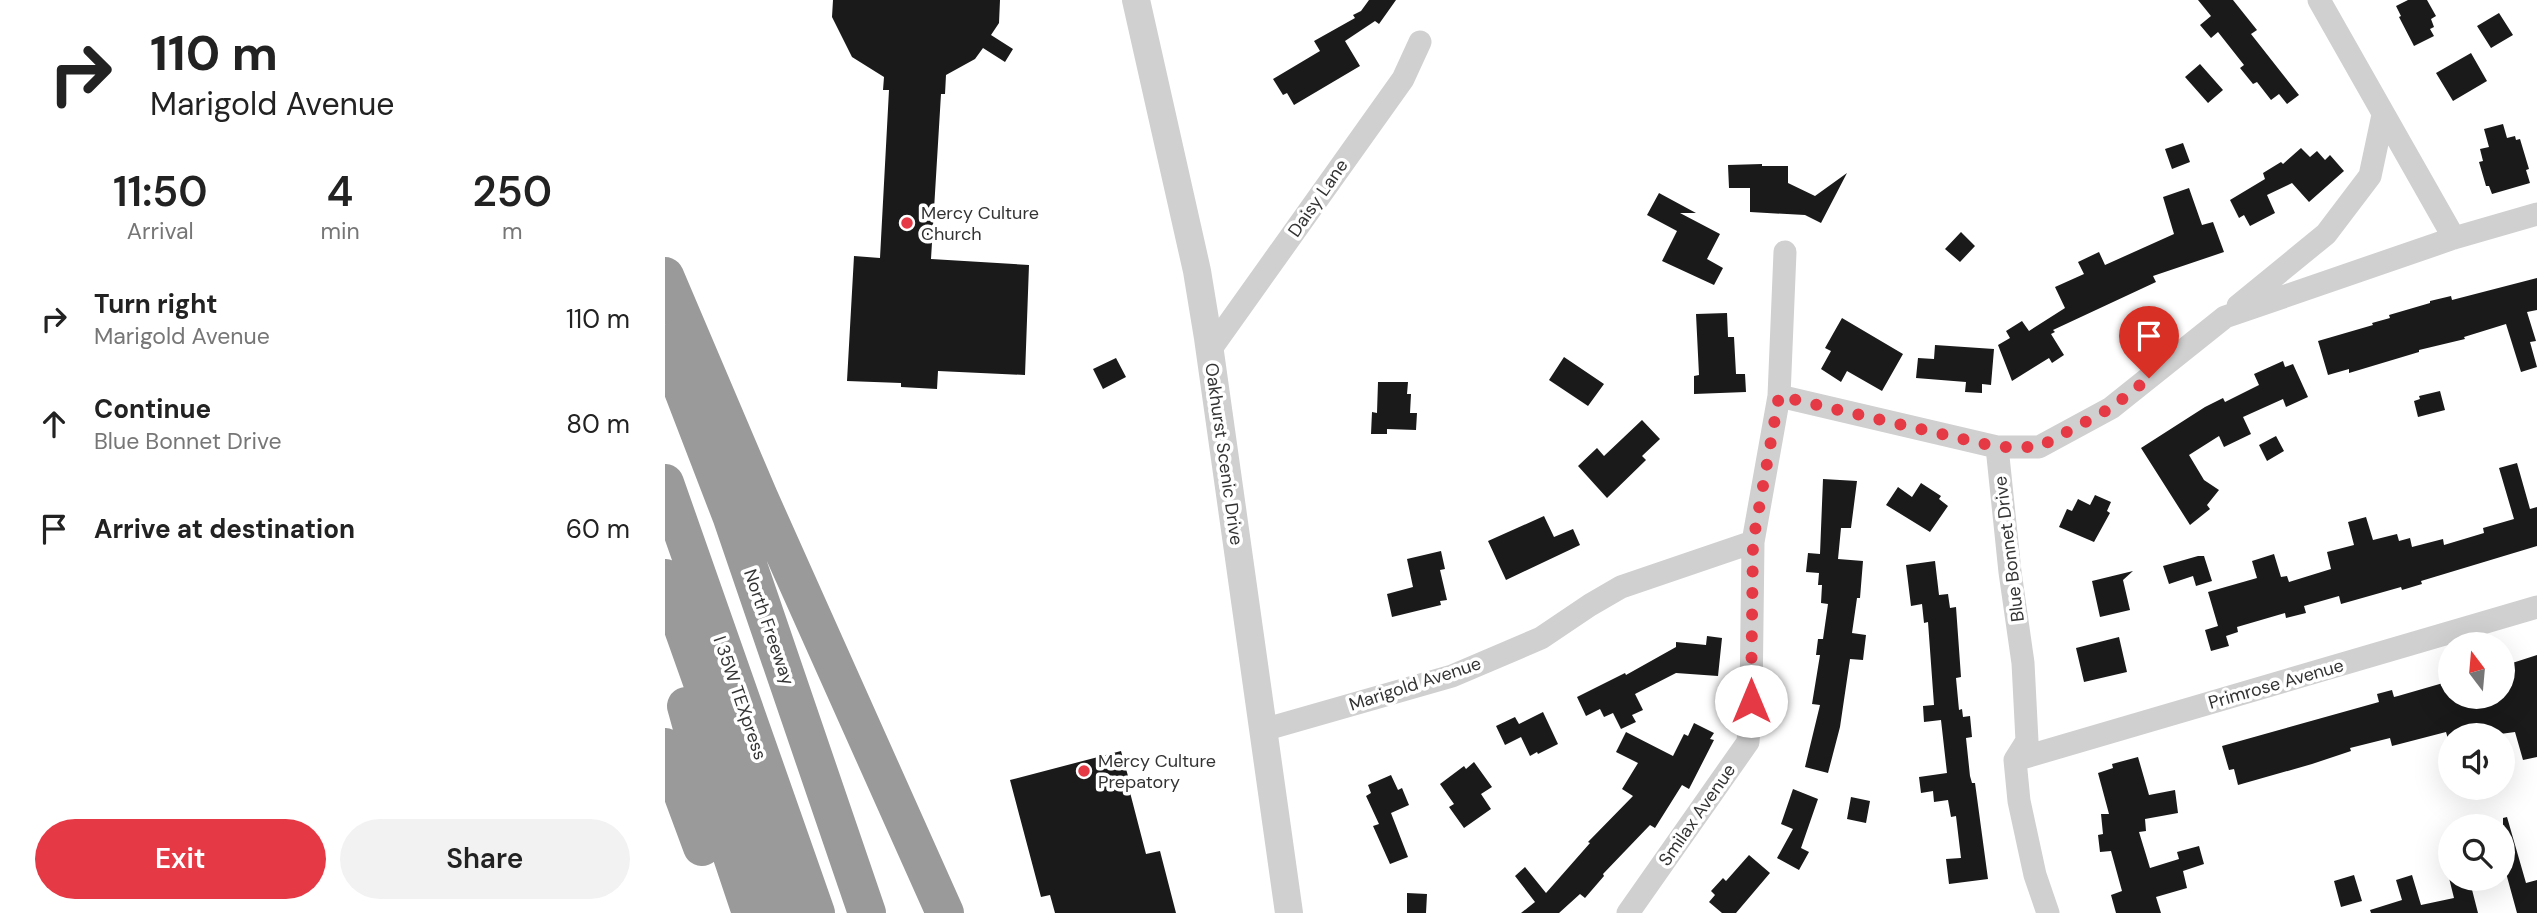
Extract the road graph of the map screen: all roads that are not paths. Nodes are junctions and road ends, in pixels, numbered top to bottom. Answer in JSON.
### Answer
{"nodes":[{"id":1,"x":1136,"y":0,"type":"edge"},
{"id":2,"x":2319,"y":0,"type":"edge"},
{"id":3,"x":1420,"y":42,"type":"dead end"},
{"id":4,"x":2383,"y":115,"type":"junction"},
{"id":5,"x":2537,"y":214,"type":"edge"},
{"id":6,"x":2454,"y":238,"type":"junction"},
{"id":7,"x":1785,"y":251,"type":"dead end"},
{"id":8,"x":665,"y":276,"type":"edge"},
{"id":9,"x":2225,"y":317,"type":"junction"},
{"id":10,"x":665,"y":344,"type":"edge"},
{"id":11,"x":1210,"y":350,"type":"junction"},
{"id":12,"x":1779,"y":396,"type":"junction"},
{"id":13,"x":1997,"y":447,"type":"junction"},
{"id":14,"x":2039,"y":447,"type":"junction"},
{"id":15,"x":665,"y":483,"type":"edge"},
{"id":16,"x":2001,"y":492,"type":"junction"},
{"id":17,"x":1753,"y":542,"type":"junction"},
{"id":18,"x":665,"y":578,"type":"edge"},
{"id":19,"x":2537,"y":607,"type":"edge"},
{"id":20,"x":665,"y":626,"type":"edge"},
{"id":21,"x":1263,"y":730,"type":"junction"},
{"id":22,"x":665,"y":747,"type":"edge"},
{"id":23,"x":2015,"y":760,"type":"junction"},
{"id":24,"x":726,"y":913,"type":"edge"},
{"id":25,"x":751,"y":913,"type":"edge"},
{"id":26,"x":784,"y":913,"type":"edge"},
{"id":27,"x":816,"y":913,"type":"edge"},
{"id":28,"x":867,"y":913,"type":"edge"},
{"id":29,"x":945,"y":913,"type":"edge"},
{"id":30,"x":1289,"y":913,"type":"edge"},
{"id":31,"x":1628,"y":913,"type":"edge"},
{"id":32,"x":2048,"y":913,"type":"edge"}],
"edges":[{"from":1,"to":11,"type":"street","name":"Oakhurst Scenic Drive"},
{"from":2,"to":4,"type":"street"},
{"from":3,"to":11,"type":"street","name":"Daisy Lane"},
{"from":4,"to":6,"type":"street"},
{"from":4,"to":9,"type":"street"},
{"from":5,"to":6,"type":"street"},
{"from":6,"to":9,"type":"street"},
{"from":7,"to":12,"type":"street","name":"Smilax Avenue"},
{"from":8,"to":29,"type":"highway"},
{"from":9,"to":14,"type":"street"},
{"from":10,"to":28,"type":"highway","name":"North Freeway"},
{"from":11,"to":21,"type":"street","name":"Oakhurst Scenic Drive"},
{"from":12,"to":13,"type":"street"},
{"from":12,"to":17,"type":"street","name":"Smilax Avenue"},
{"from":13,"to":14,"type":"street"},
{"from":13,"to":16,"type":"street","name":"Blue Bonnet Drive"},
{"from":14,"to":16,"type":"street"},
{"from":15,"to":27,"type":"highway","name":"I 35W TEXpress"},
{"from":16,"to":23,"type":"street","name":"Blue Bonnet Drive"},
{"from":17,"to":21,"type":"street","name":"Marigold Avenue"},
{"from":17,"to":31,"type":"street","name":"Smilax Avenue"},
{"from":18,"to":26,"type":"highway","name":"I 35W TEXpress"},
{"from":19,"to":23,"type":"street","name":"Primrose Avenue"},
{"from":20,"to":25,"type":"highway"},
{"from":21,"to":30,"type":"street","name":"Oakhurst Scenic Drive"},
{"from":22,"to":24,"type":"highway"},
{"from":23,"to":32,"type":"street","name":"Blue Bonnet Drive"}]}
